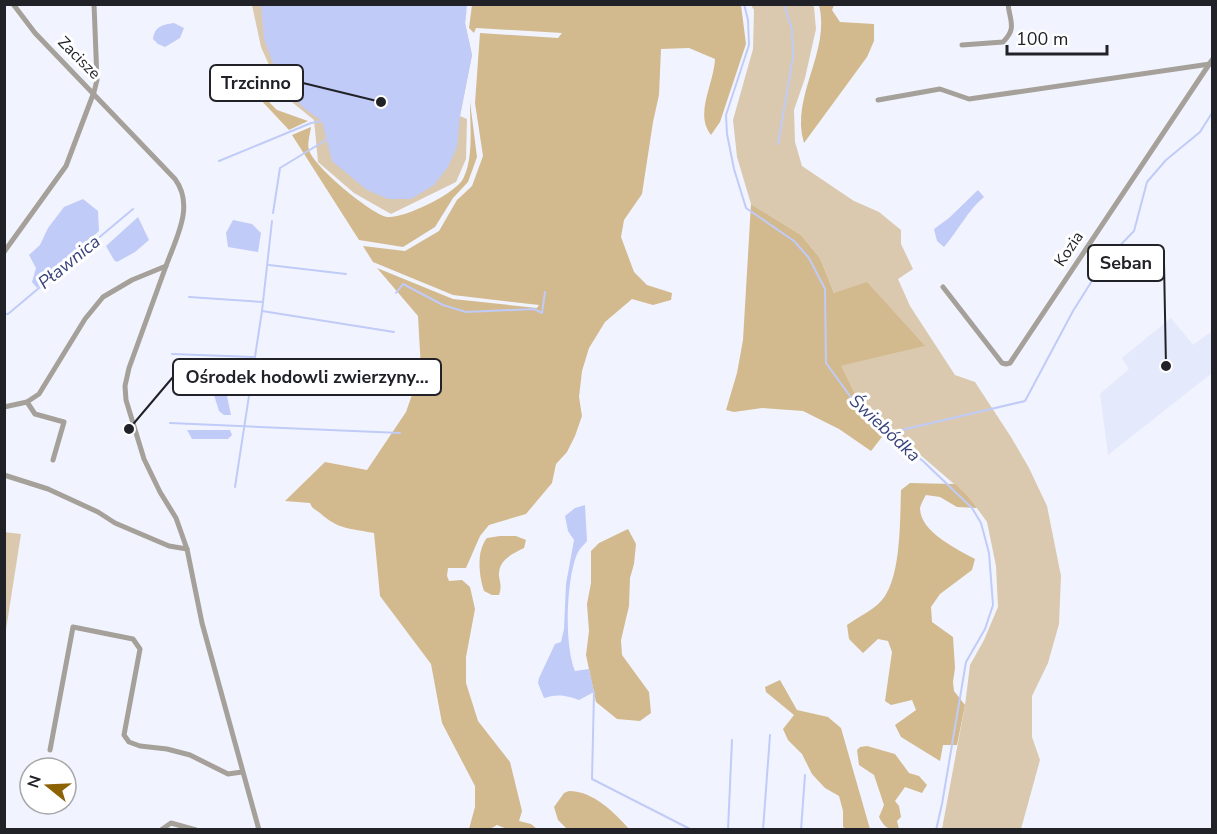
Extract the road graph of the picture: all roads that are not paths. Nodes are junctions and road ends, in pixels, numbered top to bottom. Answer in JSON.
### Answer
{"nodes":[{"id":1,"x":13,"y":4,"type":"edge"},
{"id":2,"x":94,"y":4,"type":"edge"},
{"id":3,"x":1008,"y":4,"type":"edge"},
{"id":4,"x":962,"y":45,"type":"dead end"},
{"id":5,"x":1211,"y":62,"type":"edge"},
{"id":6,"x":94,"y":92,"type":"junction"},
{"id":7,"x":878,"y":100,"type":"dead end"},
{"id":8,"x":4,"y":252,"type":"edge"},
{"id":9,"x":166,"y":266,"type":"junction"},
{"id":10,"x":943,"y":287,"type":"dead end"},
{"id":11,"x":27,"y":402,"type":"junction"},
{"id":12,"x":4,"y":407,"type":"edge"},
{"id":13,"x":53,"y":460,"type":"dead end"},
{"id":14,"x":4,"y":475,"type":"edge"},
{"id":15,"x":187,"y":549,"type":"junction"},
{"id":16,"x":50,"y":750,"type":"dead end"},
{"id":17,"x":242,"y":772,"type":"junction"},
{"id":18,"x":161,"y":830,"type":"edge"},
{"id":19,"x":196,"y":830,"type":"edge"},
{"id":20,"x":259,"y":830,"type":"edge"}],
"edges":[{"from":1,"to":6,"type":"street","name":"Zacisze"},
{"from":2,"to":6,"type":"street","name":"Zacisze"},
{"from":3,"to":4,"type":"street"},
{"from":5,"to":7,"type":"street","name":"Kozia"},
{"from":5,"to":10,"type":"street","name":"Kozia"},
{"from":6,"to":8,"type":"street"},
{"from":6,"to":9,"type":"street"},
{"from":9,"to":11,"type":"street"},
{"from":9,"to":15,"type":"street"},
{"from":11,"to":12,"type":"street"},
{"from":11,"to":13,"type":"street"},
{"from":14,"to":15,"type":"street"},
{"from":15,"to":17,"type":"street"},
{"from":16,"to":17,"type":"street"},
{"from":17,"to":20,"type":"street"},
{"from":18,"to":19,"type":"street"}]}
